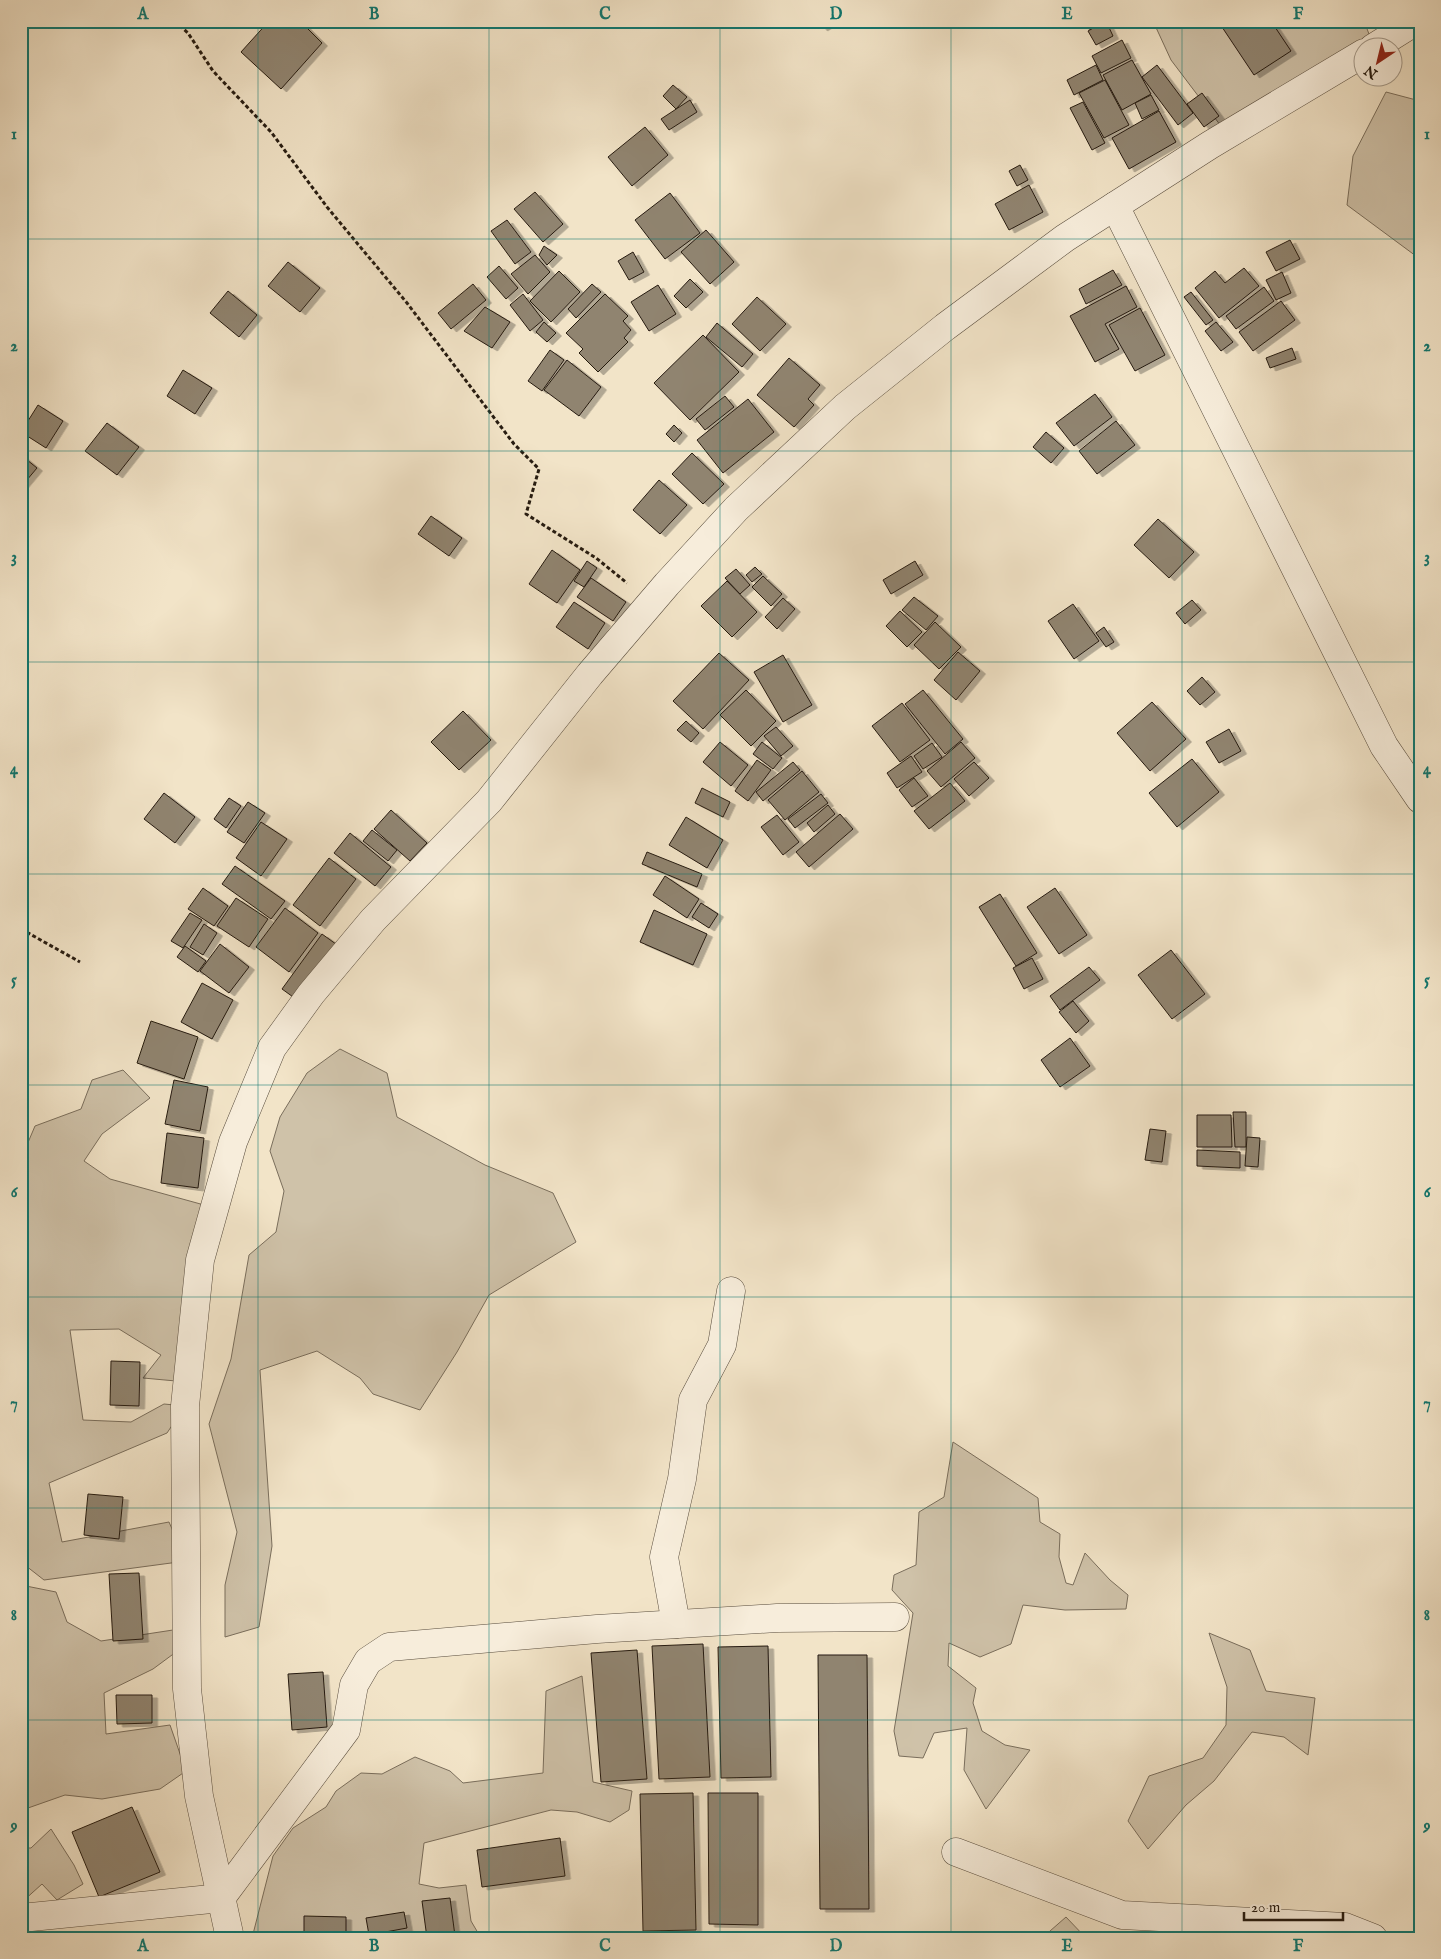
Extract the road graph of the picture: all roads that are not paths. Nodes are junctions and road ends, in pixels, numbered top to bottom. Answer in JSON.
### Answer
{"nodes":[{"id":1,"x":1416,"y":21,"type":"edge"},
{"id":2,"x":1389,"y":38,"type":"edge"},
{"id":3,"x":1354,"y":59,"type":"edge"},
{"id":4,"x":1115,"y":206,"type":"junction"},
{"id":5,"x":1420,"y":799,"type":"edge"},
{"id":6,"x":731,"y":1290,"type":"dead end"},
{"id":7,"x":895,"y":1617,"type":"dead end"},
{"id":8,"x":676,"y":1624,"type":"junction"},
{"id":9,"x":956,"y":1852,"type":"dead end"},
{"id":10,"x":221,"y":1898,"type":"junction"},
{"id":11,"x":21,"y":1918,"type":"edge"},
{"id":12,"x":230,"y":1938,"type":"edge"},
{"id":13,"x":1373,"y":1938,"type":"edge"}],
"edges":[{"from":1,"to":2,"type":"street"},
{"from":3,"to":4,"type":"street"},
{"from":4,"to":5,"type":"street"},
{"from":4,"to":10,"type":"street"},
{"from":6,"to":8,"type":"street"},
{"from":7,"to":8,"type":"street"},
{"from":8,"to":10,"type":"street"},
{"from":9,"to":13,"type":"street"},
{"from":10,"to":11,"type":"street"},
{"from":10,"to":12,"type":"street"}]}
